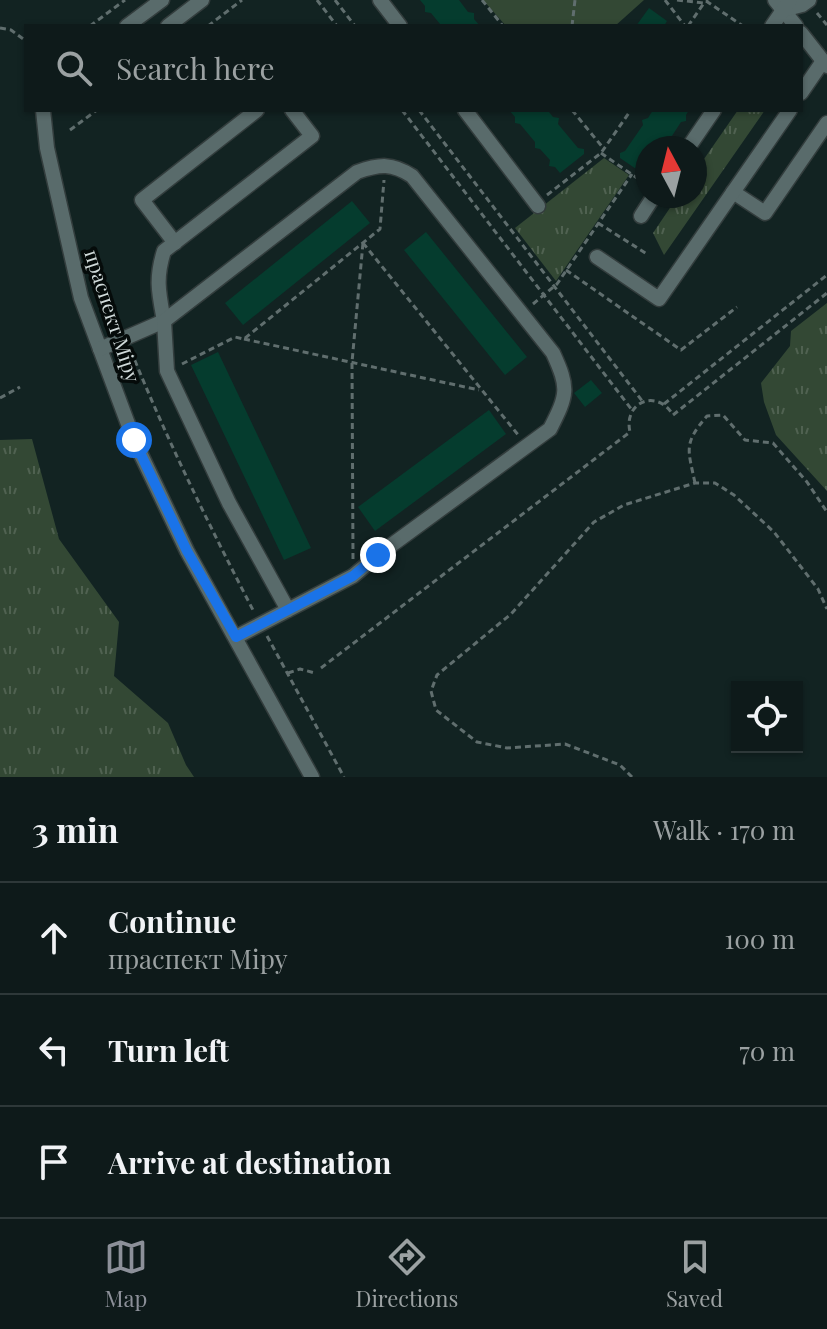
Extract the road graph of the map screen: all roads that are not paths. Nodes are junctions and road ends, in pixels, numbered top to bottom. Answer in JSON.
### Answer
{"nodes":[{"id":1,"x":162,"y":0,"type":"edge"},
{"id":2,"x":202,"y":0,"type":"edge"},
{"id":3,"x":380,"y":0,"type":"edge"},
{"id":4,"x":809,"y":0,"type":"edge"},
{"id":5,"x":783,"y":3,"type":"edge"},
{"id":6,"x":130,"y":24,"type":"edge"},
{"id":7,"x":171,"y":24,"type":"edge"},
{"id":8,"x":398,"y":24,"type":"edge"},
{"id":9,"x":773,"y":24,"type":"edge"},
{"id":10,"x":795,"y":24,"type":"edge"},
{"id":11,"x":803,"y":36,"type":"edge"},
{"id":12,"x":825,"y":64,"type":"edge"},
{"id":13,"x":803,"y":91,"type":"edge"},
{"id":14,"x":254,"y":112,"type":"edge"},
{"id":15,"x":294,"y":112,"type":"edge"},
{"id":16,"x":467,"y":112,"type":"edge"},
{"id":17,"x":713,"y":112,"type":"edge"},
{"id":18,"x":789,"y":112,"type":"edge"},
{"id":19,"x":44,"y":115,"type":"edge"},
{"id":20,"x":827,"y":123,"type":"edge"},
{"id":21,"x":696,"y":136,"type":"edge"},
{"id":22,"x":733,"y":192,"type":"junction"},
{"id":23,"x":541,"y":202,"type":"road end"},
{"id":24,"x":646,"y":208,"type":"edge"},
{"id":25,"x":641,"y":216,"type":"dead end"},
{"id":26,"x":175,"y":243,"type":"junction"},
{"id":27,"x":597,"y":257,"type":"dead end"},
{"id":28,"x":164,"y":321,"type":"junction"},
{"id":29,"x":100,"y":349,"type":"junction"},
{"id":30,"x":288,"y":610,"type":"junction"},
{"id":31,"x":236,"y":637,"type":"junction"},
{"id":32,"x":312,"y":777,"type":"edge"}],
"edges":[{"from":1,"to":6,"type":"street"},
{"from":2,"to":7,"type":"street"},
{"from":3,"to":8,"type":"street"},
{"from":4,"to":5,"type":"street"},
{"from":5,"to":9,"type":"street"},
{"from":5,"to":10,"type":"street"},
{"from":11,"to":12,"type":"street"},
{"from":12,"to":13,"type":"street"},
{"from":14,"to":26,"type":"street"},
{"from":15,"to":26,"type":"street"},
{"from":16,"to":23,"type":"street"},
{"from":17,"to":21,"type":"street"},
{"from":18,"to":22,"type":"street"},
{"from":19,"to":29,"type":"street","name":"праспект Міру"},
{"from":20,"to":22,"type":"street"},
{"from":22,"to":27,"type":"street"},
{"from":24,"to":25,"type":"street"},
{"from":26,"to":28,"type":"street"},
{"from":28,"to":29,"type":"street"},
{"from":28,"to":30,"type":"street"},
{"from":28,"to":30,"type":"street"},
{"from":29,"to":31,"type":"street","name":"праспект Міру"},
{"from":30,"to":31,"type":"street"},
{"from":31,"to":32,"type":"street","name":"праспект Міру"}]}
